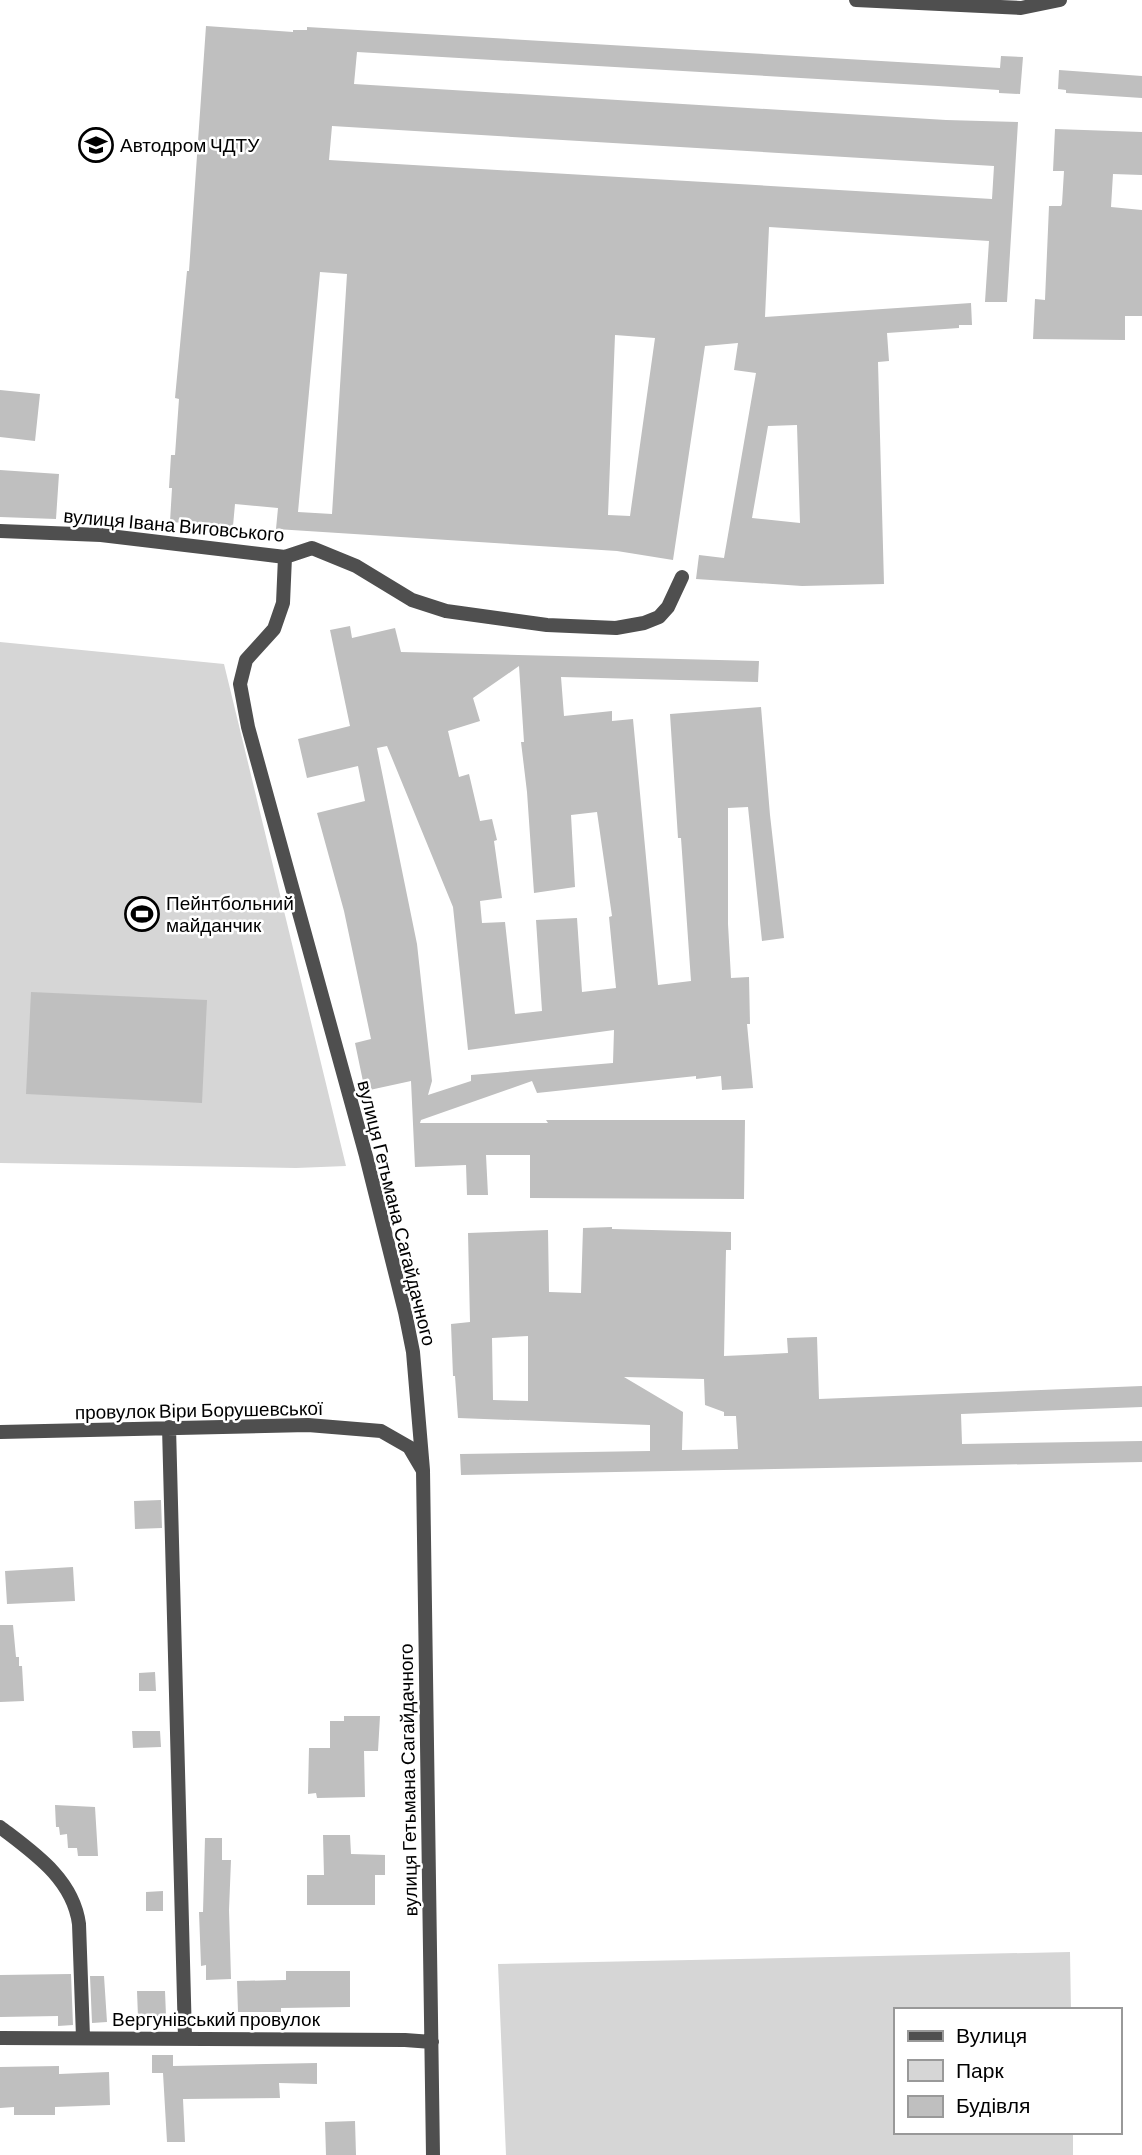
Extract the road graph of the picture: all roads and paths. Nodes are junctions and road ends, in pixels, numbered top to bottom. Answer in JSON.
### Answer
{"nodes":[{"id":1,"x":856,"y":0,"type":"edge"},
{"id":2,"x":1060,"y":0,"type":"edge"},
{"id":3,"x":0,"y":531,"type":"edge"},
{"id":4,"x":285,"y":558,"type":"junction"},
{"id":5,"x":682,"y":577,"type":"dead end"},
{"id":6,"x":169,"y":1427,"type":"junction"},
{"id":7,"x":0,"y":1432,"type":"edge"},
{"id":8,"x":423,"y":1470,"type":"junction"},
{"id":9,"x":0,"y":1827,"type":"edge"},
{"id":10,"x":83,"y":2037,"type":"junction"},
{"id":11,"x":0,"y":2038,"type":"edge"},
{"id":12,"x":185,"y":2038,"type":"junction"},
{"id":13,"x":432,"y":2042,"type":"junction"},
{"id":14,"x":433,"y":2155,"type":"edge"}],
"edges":[{"from":1,"to":2,"type":"street"},
{"from":3,"to":4,"type":"street","name":"вулиця Івана Виговського"},
{"from":4,"to":5,"type":"street","name":"вулиця Івана Виговського"},
{"from":4,"to":8,"type":"street","name":"вулиця Гетьмана Сагайдачного"},
{"from":6,"to":7,"type":"street","name":"провулок Віри Борушевської"},
{"from":6,"to":8,"type":"street","name":"провулок Віри Борушевської"},
{"from":6,"to":12,"type":"street"},
{"from":8,"to":13,"type":"street","name":"вулиця Гетьмана Сагайдачного"},
{"from":9,"to":10,"type":"street"},
{"from":10,"to":11,"type":"street","name":"Вергунівський провулок"},
{"from":10,"to":12,"type":"street","name":"Вергунівський провулок"},
{"from":12,"to":13,"type":"street","name":"Вергунівський провулок"},
{"from":13,"to":14,"type":"street","name":"вулиця Гетьмана Сагайдачного"}]}
